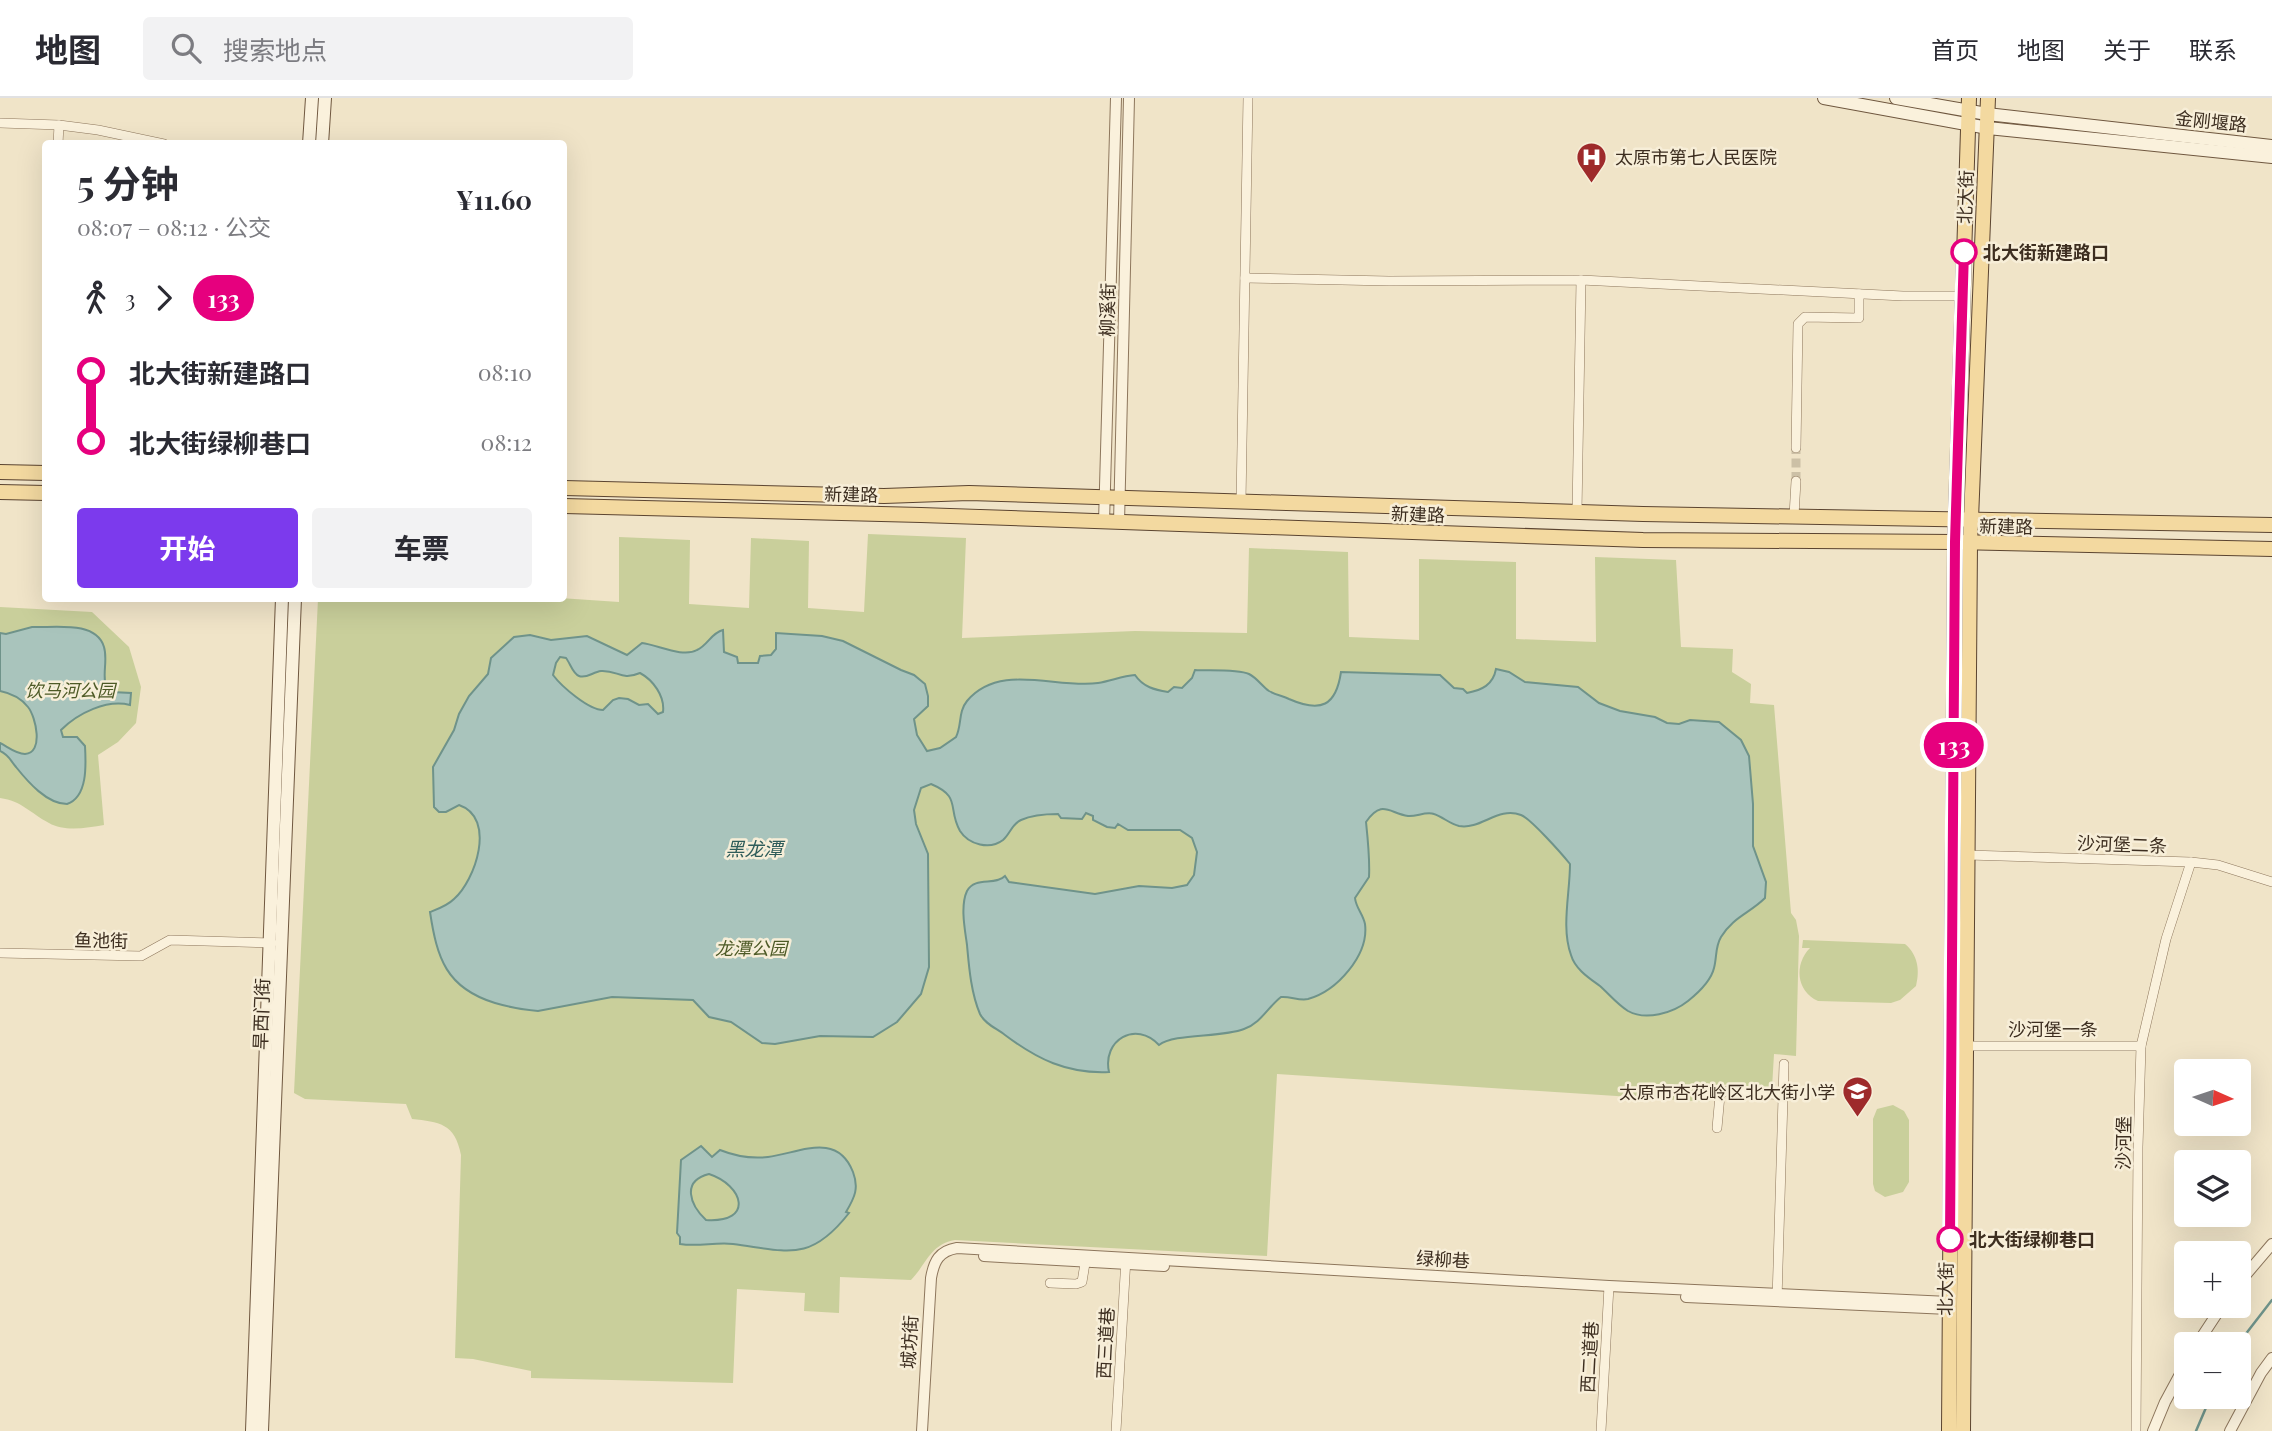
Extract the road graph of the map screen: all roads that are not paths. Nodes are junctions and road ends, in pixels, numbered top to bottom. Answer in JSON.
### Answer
{"nodes":[{"id":1,"x":312,"y":98,"type":"edge"},
{"id":2,"x":325,"y":98,"type":"edge"},
{"id":3,"x":1116,"y":98,"type":"edge"},
{"id":4,"x":1129,"y":98,"type":"edge"},
{"id":5,"x":1248,"y":98,"type":"edge"},
{"id":6,"x":1825,"y":98,"type":"edge"},
{"id":7,"x":1896,"y":98,"type":"edge"},
{"id":8,"x":1988,"y":98,"type":"edge"},
{"id":9,"x":1969,"y":111,"type":"edge"},
{"id":10,"x":1987,"y":121,"type":"junction"},
{"id":11,"x":0,"y":122,"type":"edge"},
{"id":12,"x":59,"y":125,"type":"junction"},
{"id":13,"x":58,"y":140,"type":"edge"},
{"id":14,"x":145,"y":140,"type":"edge"},
{"id":15,"x":309,"y":140,"type":"edge"},
{"id":16,"x":321,"y":140,"type":"edge"},
{"id":17,"x":2272,"y":146,"type":"edge"},
{"id":18,"x":2272,"y":157,"type":"edge"},
{"id":19,"x":1245,"y":278,"type":"junction"},
{"id":20,"x":1581,"y":280,"type":"junction"},
{"id":21,"x":1859,"y":294,"type":"junction"},
{"id":22,"x":1963,"y":296,"type":"junction"},
{"id":23,"x":1796,"y":448,"type":"tunnel mouth"},
{"id":24,"x":0,"y":472,"type":"edge"},
{"id":25,"x":42,"y":473,"type":"edge"},
{"id":26,"x":1796,"y":481,"type":"tunnel mouth"},
{"id":27,"x":567,"y":488,"type":"edge"},
{"id":28,"x":0,"y":492,"type":"edge"},
{"id":29,"x":42,"y":493,"type":"edge"},
{"id":30,"x":1104,"y":498,"type":"junction"},
{"id":31,"x":1120,"y":498,"type":"junction"},
{"id":32,"x":1241,"y":502,"type":"junction"},
{"id":33,"x":567,"y":506,"type":"edge"},
{"id":34,"x":1577,"y":512,"type":"junction"},
{"id":35,"x":1794,"y":516,"type":"junction"},
{"id":36,"x":1956,"y":518,"type":"junction"},
{"id":37,"x":1972,"y":519,"type":"junction"},
{"id":38,"x":1104,"y":522,"type":"junction"},
{"id":39,"x":1119,"y":523,"type":"junction"},
{"id":40,"x":2272,"y":525,"type":"edge"},
{"id":41,"x":1962,"y":543,"type":"junction"},
{"id":42,"x":2272,"y":550,"type":"edge"},
{"id":43,"x":282,"y":602,"type":"edge"},
{"id":44,"x":295,"y":602,"type":"edge"},
{"id":45,"x":1968,"y":855,"type":"junction"},
{"id":46,"x":2191,"y":862,"type":"junction"},
{"id":47,"x":2272,"y":882,"type":"edge"},
{"id":48,"x":275,"y":943,"type":"junction"},
{"id":49,"x":0,"y":953,"type":"edge"},
{"id":50,"x":1966,"y":1046,"type":"junction"},
{"id":51,"x":2141,"y":1046,"type":"junction"},
{"id":52,"x":1784,"y":1064,"type":"dead end"},
{"id":53,"x":1783,"y":1096,"type":"junction"},
{"id":54,"x":1717,"y":1128,"type":"dead end"},
{"id":55,"x":2272,"y":1244,"type":"edge"},
{"id":56,"x":942,"y":1258,"type":"joint"},
{"id":57,"x":1086,"y":1258,"type":"junction"},
{"id":58,"x":1128,"y":1260,"type":"junction"},
{"id":59,"x":2251,"y":1269,"type":"edge"},
{"id":60,"x":1050,"y":1283,"type":"dead end"},
{"id":61,"x":1611,"y":1289,"type":"junction"},
{"id":62,"x":1778,"y":1298,"type":"junction"},
{"id":63,"x":1949,"y":1305,"type":"junction"},
{"id":64,"x":2272,"y":1358,"type":"edge"},
{"id":65,"x":2174,"y":1385,"type":"edge"},
{"id":66,"x":252,"y":1431,"type":"edge"},
{"id":67,"x":262,"y":1431,"type":"edge"},
{"id":68,"x":924,"y":1431,"type":"edge"},
{"id":69,"x":1118,"y":1431,"type":"edge"},
{"id":70,"x":1602,"y":1431,"type":"edge"},
{"id":71,"x":1949,"y":1431,"type":"edge"},
{"id":72,"x":1963,"y":1431,"type":"edge"},
{"id":73,"x":2136,"y":1431,"type":"edge"},
{"id":74,"x":2153,"y":1431,"type":"edge"},
{"id":75,"x":2230,"y":1431,"type":"edge"}],
"edges":[{"from":1,"to":15,"type":"main road"},
{"from":2,"to":16,"type":"main road"},
{"from":3,"to":30,"type":"street","name":"柳溪街"},
{"from":4,"to":31,"type":"street","name":"柳溪街"},
{"from":5,"to":19,"type":"street"},
{"from":6,"to":9,"type":"main road"},
{"from":7,"to":9,"type":"main road","name":"金刚堰路"},
{"from":8,"to":10,"type":"main road","name":"北大街"},
{"from":9,"to":10,"type":"main road","name":"金刚堰路"},
{"from":9,"to":22,"type":"main road","name":"北大街"},
{"from":10,"to":17,"type":"main road","name":"金刚堰路"},
{"from":10,"to":18,"type":"main road"},
{"from":10,"to":37,"type":"main road","name":"北大街"},
{"from":11,"to":12,"type":"street"},
{"from":12,"to":13,"type":"street"},
{"from":12,"to":14,"type":"street"},
{"from":19,"to":20,"type":"street"},
{"from":19,"to":32,"type":"street"},
{"from":20,"to":21,"type":"street"},
{"from":20,"to":34,"type":"street"},
{"from":21,"to":22,"type":"street"},
{"from":21,"to":23,"type":"street"},
{"from":22,"to":36,"type":"main road","name":"北大街"},
{"from":24,"to":25,"type":"main road"},
{"from":26,"to":35,"type":"street"},
{"from":27,"to":30,"type":"main road","name":"新建路"},
{"from":28,"to":29,"type":"main road"},
{"from":30,"to":31,"type":"main road","name":"新建路"},
{"from":30,"to":38,"type":"street","name":"柳溪街"},
{"from":31,"to":32,"type":"main road","name":"新建路"},
{"from":31,"to":39,"type":"street","name":"柳溪街"},
{"from":32,"to":34,"type":"main road","name":"新建路"},
{"from":33,"to":38,"type":"main road","name":"新建路"},
{"from":34,"to":35,"type":"main road","name":"新建路"},
{"from":35,"to":36,"type":"main road","name":"新建路"},
{"from":36,"to":37,"type":"main road","name":"新建路"},
{"from":36,"to":41,"type":"main road","name":"北大街"},
{"from":37,"to":40,"type":"main road","name":"新建路"},
{"from":37,"to":41,"type":"main road","name":"北大街"},
{"from":38,"to":39,"type":"main road","name":"新建路"},
{"from":39,"to":41,"type":"main road","name":"新建路"},
{"from":41,"to":42,"type":"main road","name":"新建路"},
{"from":41,"to":45,"type":"main road","name":"北大街"},
{"from":41,"to":63,"type":"main road"},
{"from":43,"to":48,"type":"main road","name":"旱西门街"},
{"from":44,"to":48,"type":"main road","name":"旱西门街"},
{"from":45,"to":46,"type":"street","name":"沙河堡二条"},
{"from":45,"to":50,"type":"main road","name":"北大街"},
{"from":46,"to":47,"type":"street","name":"沙河堡二条"},
{"from":46,"to":51,"type":"street","name":"沙河堡"},
{"from":48,"to":49,"type":"street","name":"鱼池街"},
{"from":48,"to":66,"type":"main road","name":"旱西门街"},
{"from":48,"to":67,"type":"main road","name":"旱西门街"},
{"from":50,"to":51,"type":"street","name":"沙河堡一条"},
{"from":50,"to":72,"type":"main road","name":"北大街"},
{"from":51,"to":73,"type":"street","name":"沙河堡"},
{"from":52,"to":53,"type":"street"},
{"from":53,"to":54,"type":"street"},
{"from":53,"to":62,"type":"street"},
{"from":55,"to":59,"type":"street"},
{"from":56,"to":57,"type":"street","name":"绿柳巷"},
{"from":56,"to":68,"type":"street","name":"城坊街"},
{"from":57,"to":58,"type":"street","name":"绿柳巷"},
{"from":57,"to":60,"type":"street"},
{"from":58,"to":61,"type":"street","name":"绿柳巷"},
{"from":58,"to":69,"type":"street","name":"西三道巷"},
{"from":61,"to":62,"type":"street","name":"绿柳巷"},
{"from":61,"to":70,"type":"street","name":"西二道巷"},
{"from":62,"to":63,"type":"street","name":"绿柳巷"},
{"from":63,"to":71,"type":"main road"},
{"from":64,"to":75,"type":"street"},
{"from":65,"to":74,"type":"street"}]}
